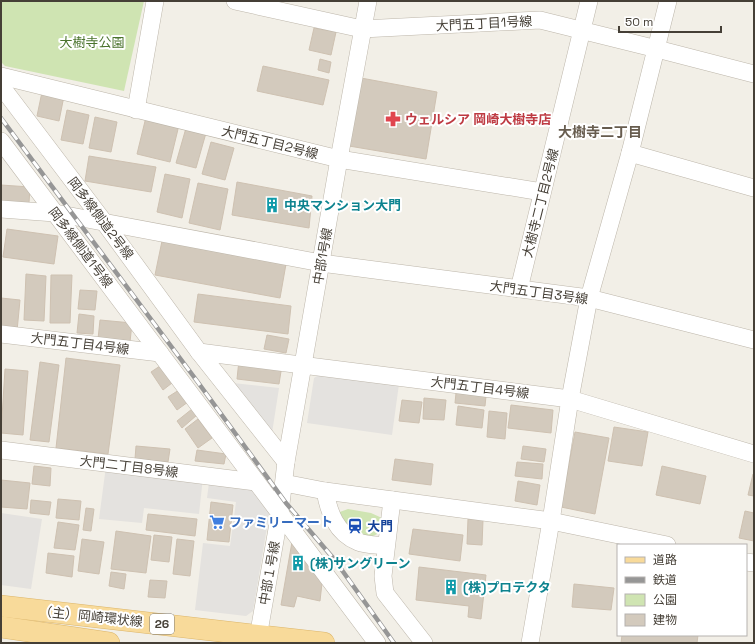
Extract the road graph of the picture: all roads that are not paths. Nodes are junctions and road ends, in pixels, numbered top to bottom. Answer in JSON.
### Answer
{"nodes":[{"id":1,"x":154,"y":1,"type":"edge"},
{"id":2,"x":235,"y":1,"type":"edge"},
{"id":3,"x":368,"y":1,"type":"edge"},
{"id":4,"x":589,"y":1,"type":"edge"},
{"id":5,"x":668,"y":1,"type":"edge"},
{"id":6,"x":362,"y":29,"type":"junction"},
{"id":7,"x":583,"y":31,"type":"junction"},
{"id":8,"x":657,"y":49,"type":"junction"},
{"id":9,"x":754,"y":74,"type":"edge"},
{"id":10,"x":1,"y":76,"type":"edge"},
{"id":11,"x":1,"y":86,"type":"edge"},
{"id":12,"x":136,"y":110,"type":"junction"},
{"id":13,"x":1,"y":141,"type":"edge"},
{"id":14,"x":630,"y":153,"type":"junction"},
{"id":15,"x":338,"y":159,"type":"junction"},
{"id":16,"x":754,"y":188,"type":"edge"},
{"id":17,"x":542,"y":192,"type":"junction"},
{"id":18,"x":1,"y":209,"type":"edge"},
{"id":19,"x":55,"y":213,"type":"junction"},
{"id":20,"x":104,"y":222,"type":"junction"},
{"id":21,"x":321,"y":264,"type":"junction"},
{"id":22,"x":519,"y":289,"type":"junction"},
{"id":23,"x":589,"y":298,"type":"junction"},
{"id":24,"x":1,"y":334,"type":"edge"},
{"id":25,"x":754,"y":340,"type":"edge"},
{"id":26,"x":199,"y":352,"type":"junction"},
{"id":27,"x":160,"y":353,"type":"junction"},
{"id":28,"x":303,"y":365,"type":"junction"},
{"id":29,"x":570,"y":399,"type":"junction"},
{"id":30,"x":1,"y":450,"type":"edge"},
{"id":31,"x":754,"y":454,"type":"edge"},
{"id":32,"x":286,"y":462,"type":"junction"},
{"id":33,"x":256,"y":482,"type":"junction"},
{"id":34,"x":284,"y":483,"type":"junction"},
{"id":35,"x":325,"y":491,"type":"junction"},
{"id":36,"x":392,"y":500,"type":"junction"},
{"id":37,"x":280,"y":512,"type":"junction"},
{"id":38,"x":551,"y":521,"type":"junction"},
{"id":39,"x":662,"y":544,"type":"edge"},
{"id":40,"x":386,"y":546,"type":"junction"},
{"id":41,"x":1,"y":601,"type":"edge"},
{"id":42,"x":1,"y":606,"type":"edge"},
{"id":43,"x":28,"y":610,"type":"junction"},
{"id":44,"x":8,"y":629,"type":"edge"},
{"id":45,"x":258,"y":639,"type":"edge"},
{"id":46,"x":109,"y":643,"type":"edge"},
{"id":47,"x":324,"y":643,"type":"edge"},
{"id":48,"x":377,"y":643,"type":"edge"},
{"id":49,"x":424,"y":643,"type":"edge"},
{"id":50,"x":530,"y":643,"type":"edge"}],
"edges":[{"from":1,"to":12,"type":"street"},
{"from":2,"to":6,"type":"street","name":"大門五丁目1号線"},
{"from":3,"to":6,"type":"street","name":"中部1号線"},
{"from":4,"to":7,"type":"street","name":"大樹寺二丁目2号線"},
{"from":5,"to":8,"type":"street"},
{"from":6,"to":7,"type":"street","name":"大門五丁目1号線"},
{"from":6,"to":15,"type":"street","name":"中部1号線"},
{"from":7,"to":8,"type":"street","name":"大門五丁目1号線"},
{"from":7,"to":17,"type":"street","name":"大樹寺二丁目2号線"},
{"from":8,"to":9,"type":"street","name":"大門五丁目1号線"},
{"from":8,"to":14,"type":"street"},
{"from":10,"to":12,"type":"street","name":"大門五丁目2号線"},
{"from":11,"to":20,"type":"street","name":"岡多線側道2号線"},
{"from":12,"to":15,"type":"street","name":"大門五丁目2号線"},
{"from":13,"to":19,"type":"street","name":"岡多線側道1号線"},
{"from":14,"to":16,"type":"street"},
{"from":14,"to":23,"type":"street"},
{"from":15,"to":17,"type":"street","name":"大門五丁目2号線"},
{"from":15,"to":21,"type":"street","name":"中部1号線"},
{"from":17,"to":22,"type":"street","name":"大樹寺二丁目2号線"},
{"from":18,"to":19,"type":"street","name":"大門五丁目3号線"},
{"from":19,"to":20,"type":"street","name":"大門五丁目3号線"},
{"from":19,"to":27,"type":"street","name":"岡多線側道1号線"},
{"from":20,"to":21,"type":"street","name":"大門五丁目3号線"},
{"from":20,"to":26,"type":"street","name":"岡多線側道2号線"},
{"from":21,"to":22,"type":"street","name":"大門五丁目3号線"},
{"from":21,"to":28,"type":"street","name":"中部1号線"},
{"from":22,"to":23,"type":"street","name":"大門五丁目3号線"},
{"from":23,"to":25,"type":"street","name":"大門五丁目3号線"},
{"from":23,"to":29,"type":"street"},
{"from":24,"to":27,"type":"street","name":"大門五丁目4号線"},
{"from":26,"to":28,"type":"street","name":"大門五丁目4号線"},
{"from":26,"to":32,"type":"street","name":"岡多線側道2号線"},
{"from":27,"to":33,"type":"street","name":"岡多線側道1号線"},
{"from":28,"to":29,"type":"street","name":"大門五丁目4号線"},
{"from":28,"to":32,"type":"street","name":"中部1号線"},
{"from":29,"to":31,"type":"street","name":"大門五丁目4号線"},
{"from":29,"to":38,"type":"street"},
{"from":30,"to":33,"type":"street","name":"大門二丁目8号線"},
{"from":32,"to":34,"type":"street","name":"中部1号線"},
{"from":33,"to":37,"type":"street","name":"岡多線側道1号線"},
{"from":34,"to":35,"type":"street"},
{"from":34,"to":37,"type":"street","name":"中部1号線"},
{"from":35,"to":36,"type":"street"},
{"from":35,"to":40,"type":"street"},
{"from":36,"to":38,"type":"street"},
{"from":36,"to":40,"type":"street"},
{"from":37,"to":45,"type":"street","name":"中部１号線"},
{"from":37,"to":48,"type":"street","name":"岡多線側道1号線"},
{"from":38,"to":39,"type":"street"},
{"from":38,"to":50,"type":"street"},
{"from":40,"to":49,"type":"street"},
{"from":41,"to":43,"type":"street"},
{"from":42,"to":43,"type":"main road","name":"（主）岡崎環状線","number":"26"},
{"from":43,"to":45,"type":"main road","name":"（主）岡崎環状線","number":"26"},
{"from":44,"to":46,"type":"main road","name":"（主）岡崎環状線"},
{"from":45,"to":47,"type":"main road","name":"（主）岡崎環状線","number":"26"}]}
